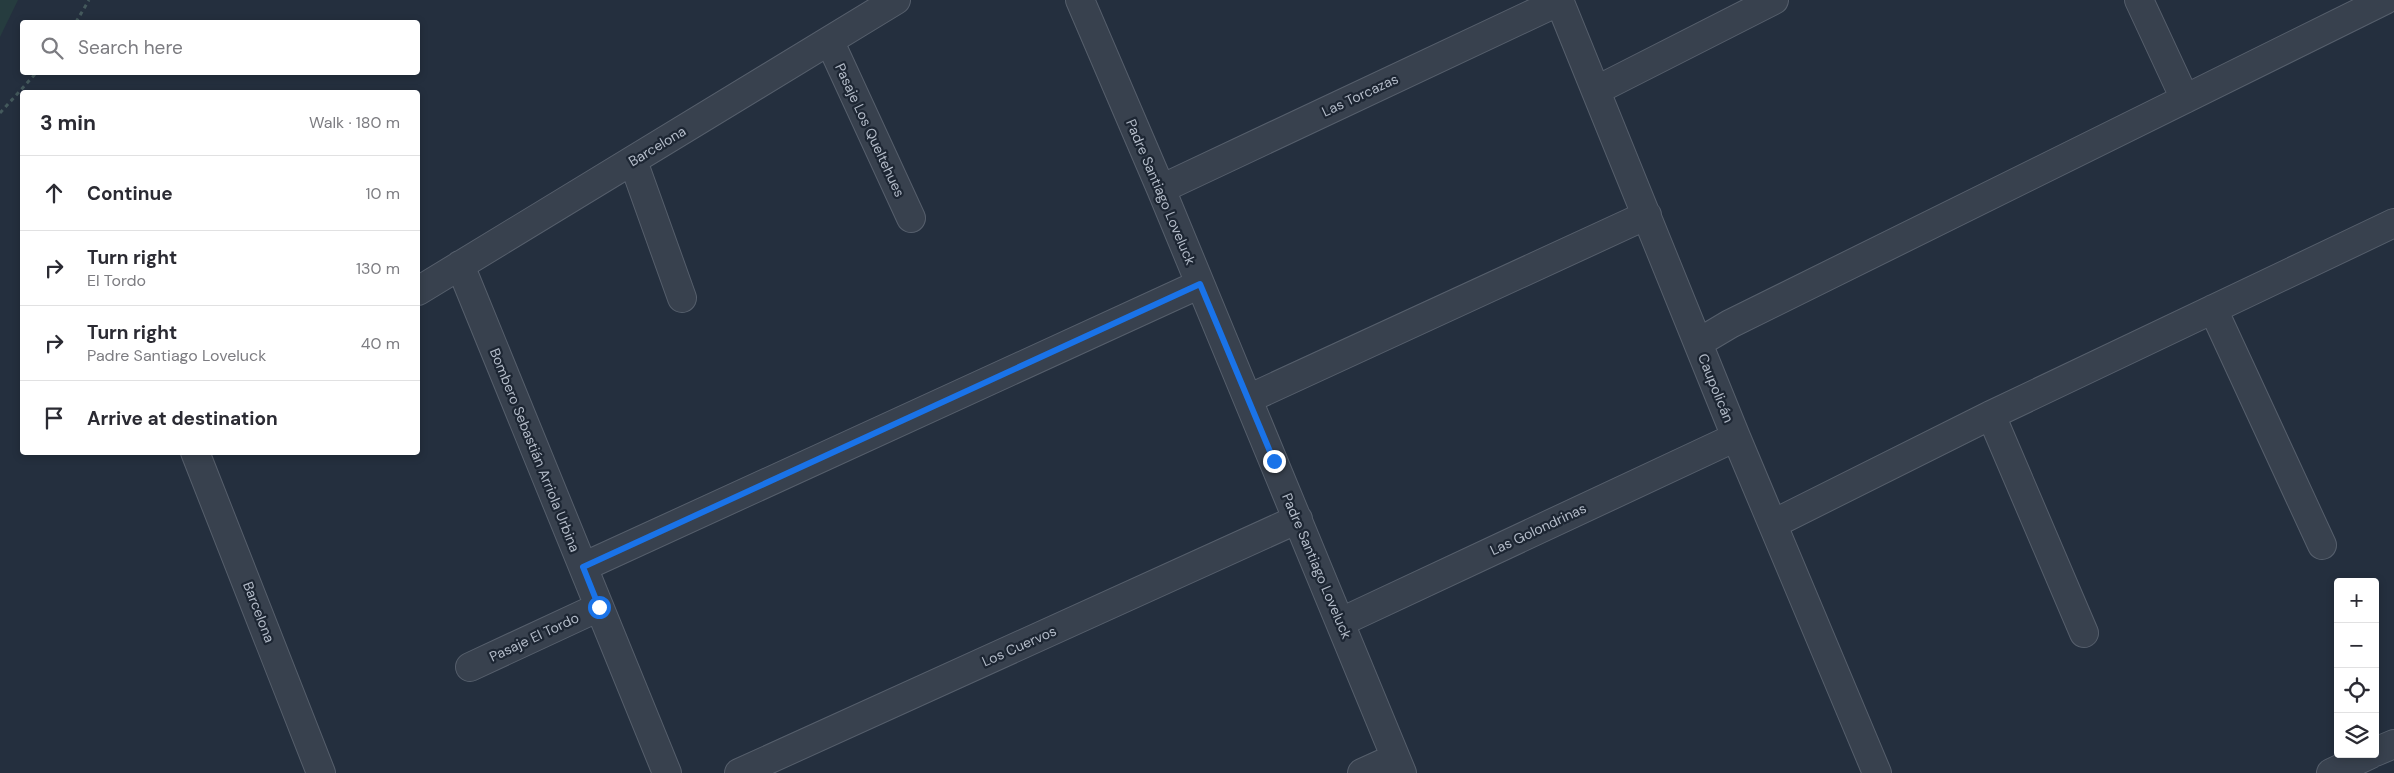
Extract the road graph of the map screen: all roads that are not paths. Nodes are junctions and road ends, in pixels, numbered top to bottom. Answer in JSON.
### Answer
{"nodes":[{"id":1,"x":896,"y":0,"type":"edge"},
{"id":2,"x":1080,"y":0,"type":"edge"},
{"id":3,"x":1560,"y":0,"type":"edge"},
{"id":4,"x":1774,"y":0,"type":"edge"},
{"id":5,"x":2139,"y":0,"type":"edge"},
{"id":6,"x":2379,"y":1,"type":"edge"},
{"id":7,"x":830,"y":42,"type":"junction"},
{"id":8,"x":1597,"y":90,"type":"junction"},
{"id":9,"x":2185,"y":99,"type":"junction"},
{"id":10,"x":634,"y":161,"type":"junction"},
{"id":11,"x":1161,"y":189,"type":"junction"},
{"id":12,"x":1647,"y":215,"type":"junction"},
{"id":13,"x":911,"y":218,"type":"dead end"},
{"id":14,"x":2394,"y":223,"type":"edge"},
{"id":15,"x":460,"y":266,"type":"junction"},
{"id":16,"x":1200,"y":284,"type":"junction"},
{"id":17,"x":420,"y":290,"type":"edge"},
{"id":18,"x":682,"y":298,"type":"dead end"},
{"id":19,"x":2213,"y":309,"type":"junction"},
{"id":20,"x":1698,"y":343,"type":"junction"},
{"id":21,"x":1248,"y":399,"type":"junction"},
{"id":22,"x":1991,"y":415,"type":"junction"},
{"id":23,"x":1736,"y":437,"type":"junction"},
{"id":24,"x":196,"y":455,"type":"edge"},
{"id":25,"x":1298,"y":519,"type":"junction"},
{"id":26,"x":1773,"y":524,"type":"junction"},
{"id":27,"x":2322,"y":545,"type":"dead end"},
{"id":28,"x":583,"y":567,"type":"junction"},
{"id":29,"x":599,"y":607,"type":"junction"},
{"id":30,"x":1341,"y":622,"type":"junction"},
{"id":31,"x":2084,"y":633,"type":"dead end"},
{"id":32,"x":470,"y":667,"type":"dead end"},
{"id":33,"x":2394,"y":744,"type":"edge"},
{"id":34,"x":2379,"y":750,"type":"edge"},
{"id":35,"x":2363,"y":758,"type":"edge"},
{"id":36,"x":1399,"y":765,"type":"edge"},
{"id":37,"x":321,"y":773,"type":"edge"},
{"id":38,"x":667,"y":773,"type":"edge"},
{"id":39,"x":739,"y":773,"type":"edge"},
{"id":40,"x":1362,"y":773,"type":"edge"},
{"id":41,"x":1878,"y":773,"type":"edge"},
{"id":42,"x":2331,"y":773,"type":"edge"}],
"edges":[{"from":1,"to":7,"type":"street","name":"Barcelona"},
{"from":2,"to":11,"type":"street","name":"Padre Santiago Loveluck"},
{"from":3,"to":8,"type":"street","name":"Caupolicán"},
{"from":3,"to":11,"type":"street","name":"Las Torcazas"},
{"from":4,"to":8,"type":"street"},
{"from":5,"to":9,"type":"street"},
{"from":6,"to":9,"type":"street"},
{"from":7,"to":10,"type":"street","name":"Barcelona"},
{"from":7,"to":13,"type":"street","name":"Pasaje Los Queltehues"},
{"from":8,"to":12,"type":"street","name":"Caupolicán"},
{"from":9,"to":20,"type":"street"},
{"from":10,"to":15,"type":"street","name":"Barcelona"},
{"from":10,"to":18,"type":"street"},
{"from":11,"to":16,"type":"street","name":"Padre Santiago Loveluck"},
{"from":12,"to":20,"type":"street","name":"Caupolicán"},
{"from":12,"to":21,"type":"street"},
{"from":14,"to":19,"type":"street"},
{"from":15,"to":17,"type":"street","name":"Barcelona"},
{"from":15,"to":28,"type":"street","name":"Bombero Sebastián Arriola Urbina"},
{"from":16,"to":21,"type":"street","name":"Padre Santiago Loveluck"},
{"from":16,"to":28,"type":"street"},
{"from":19,"to":22,"type":"street"},
{"from":19,"to":27,"type":"street"},
{"from":20,"to":23,"type":"street","name":"Caupolicán"},
{"from":21,"to":25,"type":"street","name":"Padre Santiago Loveluck"},
{"from":22,"to":26,"type":"street"},
{"from":22,"to":31,"type":"street"},
{"from":23,"to":26,"type":"street","name":"Caupolicán"},
{"from":23,"to":30,"type":"street","name":"Las Golondrinas"},
{"from":24,"to":37,"type":"street","name":"Barcelona"},
{"from":25,"to":30,"type":"street","name":"Padre Santiago Loveluck"},
{"from":25,"to":39,"type":"street","name":"Los Cuervos"},
{"from":26,"to":41,"type":"street","name":"Caupolicán"},
{"from":28,"to":29,"type":"street","name":"Bombero Sebastián Arriola Urbina"},
{"from":29,"to":32,"type":"street","name":"Pasaje El Tordo"},
{"from":29,"to":38,"type":"street","name":"Bombero Sebastián Arriola Urbina"},
{"from":30,"to":36,"type":"street","name":"Padre Santiago Loveluck"},
{"from":33,"to":34,"type":"street"},
{"from":35,"to":42,"type":"street"},
{"from":36,"to":40,"type":"street"}]}
